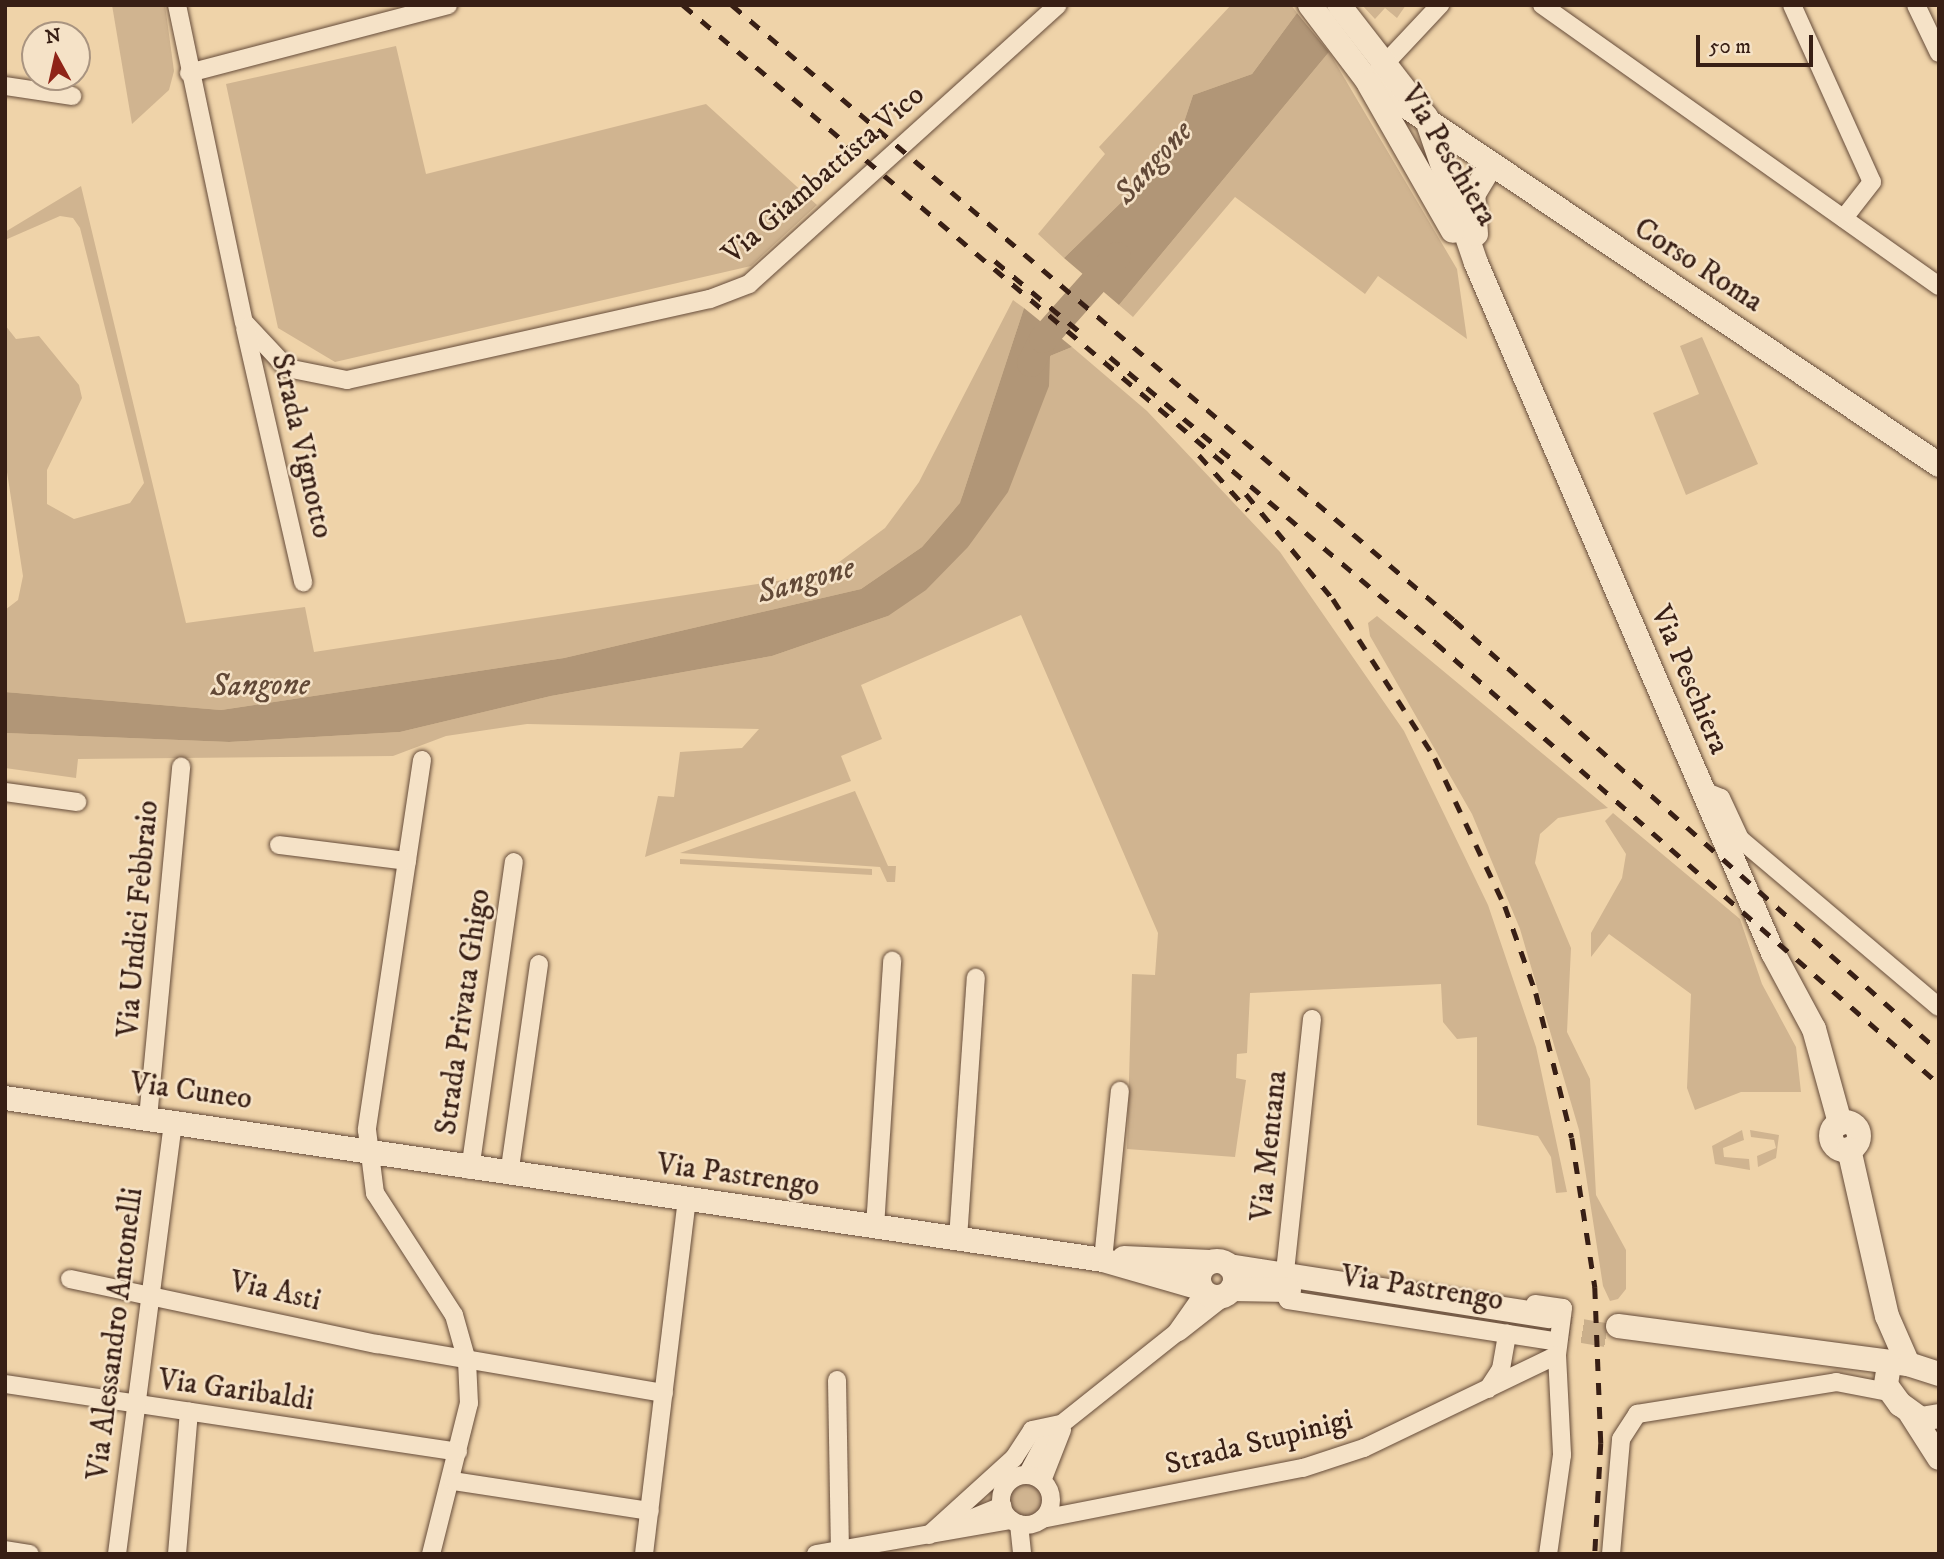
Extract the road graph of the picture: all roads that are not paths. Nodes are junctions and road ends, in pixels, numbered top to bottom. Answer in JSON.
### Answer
{"nodes":[{"id":1,"x":177,"y":5,"type":"edge"},
{"id":2,"x":448,"y":5,"type":"edge"},
{"id":3,"x":1058,"y":5,"type":"edge"},
{"id":4,"x":1310,"y":5,"type":"edge"},
{"id":5,"x":1339,"y":5,"type":"edge"},
{"id":6,"x":1440,"y":5,"type":"edge"},
{"id":7,"x":1542,"y":5,"type":"edge"},
{"id":8,"x":1791,"y":5,"type":"edge"},
{"id":9,"x":1916,"y":5,"type":"edge"},
{"id":10,"x":1342,"y":35,"type":"junction"},
{"id":11,"x":1939,"y":53,"type":"edge"},
{"id":12,"x":1386,"y":64,"type":"junction"},
{"id":13,"x":189,"y":73,"type":"junction"},
{"id":14,"x":1367,"y":80,"type":"junction"},
{"id":15,"x":5,"y":86,"type":"edge"},
{"id":16,"x":72,"y":96,"type":"dead end"},
{"id":17,"x":1426,"y":117,"type":"junction"},
{"id":18,"x":1491,"y":164,"type":"junction"},
{"id":19,"x":1844,"y":218,"type":"junction"},
{"id":20,"x":1476,"y":263,"type":"junction"},
{"id":21,"x":1939,"y":286,"type":"edge"},
{"id":22,"x":244,"y":321,"type":"junction"},
{"id":23,"x":347,"y":380,"type":"joint"},
{"id":24,"x":1939,"y":465,"type":"edge"},
{"id":25,"x":303,"y":582,"type":"dead end"},
{"id":26,"x":422,"y":760,"type":"dead end"},
{"id":27,"x":181,"y":767,"type":"dead end"},
{"id":28,"x":1704,"y":791,"type":"junction"},
{"id":29,"x":5,"y":792,"type":"edge"},
{"id":30,"x":77,"y":802,"type":"dead end"},
{"id":31,"x":279,"y":845,"type":"dead end"},
{"id":32,"x":407,"y":861,"type":"junction"},
{"id":33,"x":514,"y":862,"type":"dead end"},
{"id":34,"x":892,"y":961,"type":"dead end"},
{"id":35,"x":539,"y":964,"type":"dead end"},
{"id":36,"x":976,"y":978,"type":"dead end"},
{"id":37,"x":1939,"y":1007,"type":"edge"},
{"id":38,"x":1312,"y":1019,"type":"dead end"},
{"id":39,"x":1121,"y":1091,"type":"dead end"},
{"id":40,"x":5,"y":1098,"type":"edge"},
{"id":41,"x":148,"y":1118,"type":"junction"},
{"id":42,"x":173,"y":1122,"type":"junction"},
{"id":43,"x":368,"y":1149,"type":"junction"},
{"id":44,"x":470,"y":1170,"type":"junction"},
{"id":45,"x":509,"y":1175,"type":"junction"},
{"id":46,"x":687,"y":1201,"type":"junction"},
{"id":47,"x":875,"y":1227,"type":"junction"},
{"id":48,"x":958,"y":1239,"type":"junction"},
{"id":49,"x":1103,"y":1260,"type":"junction"},
{"id":50,"x":1284,"y":1278,"type":"junction"},
{"id":51,"x":70,"y":1279,"type":"dead end"},
{"id":52,"x":1217,"y":1282,"type":"junction"},
{"id":53,"x":148,"y":1293,"type":"junction"},
{"id":54,"x":1555,"y":1329,"type":"junction"},
{"id":55,"x":1618,"y":1331,"type":"tunnel mouth"},
{"id":56,"x":1507,"y":1334,"type":"junction"},
{"id":57,"x":467,"y":1361,"type":"junction"},
{"id":58,"x":1938,"y":1375,"type":"edge"},
{"id":59,"x":1893,"y":1376,"type":"junction"},
{"id":60,"x":837,"y":1380,"type":"dead end"},
{"id":61,"x":5,"y":1384,"type":"edge"},
{"id":62,"x":664,"y":1393,"type":"junction"},
{"id":63,"x":1484,"y":1393,"type":"junction"},
{"id":64,"x":133,"y":1404,"type":"junction"},
{"id":65,"x":189,"y":1412,"type":"junction"},
{"id":66,"x":1911,"y":1414,"type":"junction"},
{"id":67,"x":1939,"y":1416,"type":"edge"},
{"id":68,"x":1065,"y":1423,"type":"junction"},
{"id":69,"x":458,"y":1452,"type":"junction"},
{"id":70,"x":1939,"y":1458,"type":"edge"},
{"id":71,"x":1035,"y":1478,"type":"junction"},
{"id":72,"x":453,"y":1481,"type":"junction"},
{"id":73,"x":1051,"y":1503,"type":"junction"},
{"id":74,"x":650,"y":1511,"type":"junction"},
{"id":75,"x":1079,"y":1512,"type":"junction"},
{"id":76,"x":1022,"y":1519,"type":"junction"},
{"id":77,"x":929,"y":1535,"type":"junction"},
{"id":78,"x":840,"y":1549,"type":"junction"},
{"id":79,"x":5,"y":1550,"type":"edge"},
{"id":80,"x":1022,"y":1551,"type":"edge"},
{"id":81,"x":30,"y":1554,"type":"edge"},
{"id":82,"x":117,"y":1554,"type":"edge"},
{"id":83,"x":177,"y":1554,"type":"edge"},
{"id":84,"x":431,"y":1554,"type":"edge"},
{"id":85,"x":644,"y":1554,"type":"edge"},
{"id":86,"x":816,"y":1554,"type":"edge"},
{"id":87,"x":1548,"y":1554,"type":"edge"},
{"id":88,"x":1611,"y":1554,"type":"edge"}],
"edges":[{"from":1,"to":13,"type":"street","name":"Strada Vignotto"},
{"from":2,"to":13,"type":"street"},
{"from":3,"to":23,"type":"street","name":"Via Giambattista Vico"},
{"from":4,"to":10,"type":"street","name":"Corso Roma"},
{"from":5,"to":10,"type":"street","name":"Corso Roma"},
{"from":6,"to":12,"type":"street"},
{"from":7,"to":19,"type":"street"},
{"from":8,"to":19,"type":"street"},
{"from":9,"to":11,"type":"street"},
{"from":10,"to":12,"type":"street"},
{"from":10,"to":14,"type":"street","name":"Corso Roma"},
{"from":12,"to":14,"type":"street"},
{"from":12,"to":17,"type":"street","name":"Corso Roma"},
{"from":13,"to":22,"type":"street","name":"Strada Vignotto"},
{"from":14,"to":17,"type":"street","name":"Corso Roma"},
{"from":14,"to":20,"type":"street","name":"Via Peschiera"},
{"from":15,"to":16,"type":"street"},
{"from":17,"to":18,"type":"street","name":"Corso Roma"},
{"from":17,"to":20,"type":"street","name":"Via Peschiera"},
{"from":18,"to":20,"type":"street","name":"Via Peschiera"},
{"from":18,"to":24,"type":"street","name":"Corso Roma"},
{"from":19,"to":21,"type":"street"},
{"from":20,"to":28,"type":"street","name":"Via Peschiera"},
{"from":22,"to":23,"type":"street","name":"Strada Vignotto"},
{"from":22,"to":25,"type":"street","name":"Strada Vignotto"},
{"from":26,"to":32,"type":"street"},
{"from":27,"to":41,"type":"street","name":"Via Undici Febbraio"},
{"from":28,"to":37,"type":"street"},
{"from":28,"to":59,"type":"street","name":"Via Peschiera"},
{"from":29,"to":30,"type":"street"},
{"from":31,"to":32,"type":"street"},
{"from":32,"to":43,"type":"street"},
{"from":33,"to":44,"type":"street","name":"Strada Privata Ghigo"},
{"from":34,"to":47,"type":"street"},
{"from":35,"to":45,"type":"street"},
{"from":36,"to":48,"type":"street"},
{"from":38,"to":50,"type":"street","name":"Via Mentana"},
{"from":39,"to":49,"type":"street"},
{"from":40,"to":41,"type":"street","name":"Via Cuneo"},
{"from":41,"to":42,"type":"street","name":"Via Cuneo"},
{"from":42,"to":43,"type":"street","name":"Via Cuneo"},
{"from":42,"to":53,"type":"street","name":"Via Alessandro Antonelli"},
{"from":43,"to":44,"type":"street","name":"Via Pastrengo"},
{"from":43,"to":57,"type":"street"},
{"from":44,"to":45,"type":"street","name":"Via Pastrengo"},
{"from":45,"to":46,"type":"street","name":"Via Pastrengo"},
{"from":46,"to":47,"type":"street","name":"Via Pastrengo"},
{"from":46,"to":62,"type":"street"},
{"from":47,"to":48,"type":"street","name":"Via Pastrengo"},
{"from":48,"to":49,"type":"street","name":"Via Pastrengo"},
{"from":49,"to":52,"type":"street","name":"Via Pastrengo"},
{"from":50,"to":52,"type":"street","name":"Via Pastrengo"},
{"from":50,"to":54,"type":"street","name":"Via Pastrengo"},
{"from":50,"to":56,"type":"street","name":"Via Pastrengo"},
{"from":51,"to":53,"type":"street","name":"Via Asti"},
{"from":52,"to":68,"type":"street"},
{"from":53,"to":57,"type":"street","name":"Via Asti"},
{"from":53,"to":64,"type":"street","name":"Via Alessandro Antonelli"},
{"from":54,"to":56,"type":"street","name":"Via Pastrengo"},
{"from":54,"to":63,"type":"street","name":"Strada Stupinigi"},
{"from":54,"to":87,"type":"street"},
{"from":55,"to":59,"type":"street"},
{"from":56,"to":63,"type":"street"},
{"from":57,"to":62,"type":"street","name":"Via Asti"},
{"from":57,"to":69,"type":"street"},
{"from":58,"to":59,"type":"street"},
{"from":59,"to":66,"type":"street"},
{"from":59,"to":88,"type":"street"},
{"from":60,"to":78,"type":"street"},
{"from":61,"to":64,"type":"street","name":"Via Garibaldi"},
{"from":62,"to":74,"type":"street"},
{"from":63,"to":75,"type":"street","name":"Strada Stupinigi"},
{"from":64,"to":65,"type":"street","name":"Via Garibaldi"},
{"from":64,"to":82,"type":"street","name":"Via Alessandro Antonelli"},
{"from":65,"to":69,"type":"street","name":"Via Garibaldi"},
{"from":65,"to":83,"type":"street"},
{"from":66,"to":67,"type":"street"},
{"from":66,"to":70,"type":"street"},
{"from":68,"to":71,"type":"street"},
{"from":68,"to":77,"type":"street"},
{"from":69,"to":72,"type":"street"},
{"from":71,"to":73,"type":"street"},
{"from":71,"to":76,"type":"street"},
{"from":72,"to":74,"type":"street"},
{"from":72,"to":84,"type":"street"},
{"from":73,"to":75,"type":"street","name":"Strada Stupinigi"},
{"from":73,"to":76,"type":"street"},
{"from":74,"to":85,"type":"street"},
{"from":75,"to":76,"type":"street","name":"Strada Stupinigi"},
{"from":76,"to":77,"type":"street","name":"Strada Stupinigi"},
{"from":76,"to":80,"type":"street"},
{"from":77,"to":78,"type":"street","name":"Strada Stupinigi"},
{"from":78,"to":86,"type":"street","name":"Strada Stupinigi"},
{"from":79,"to":81,"type":"street"}]}
